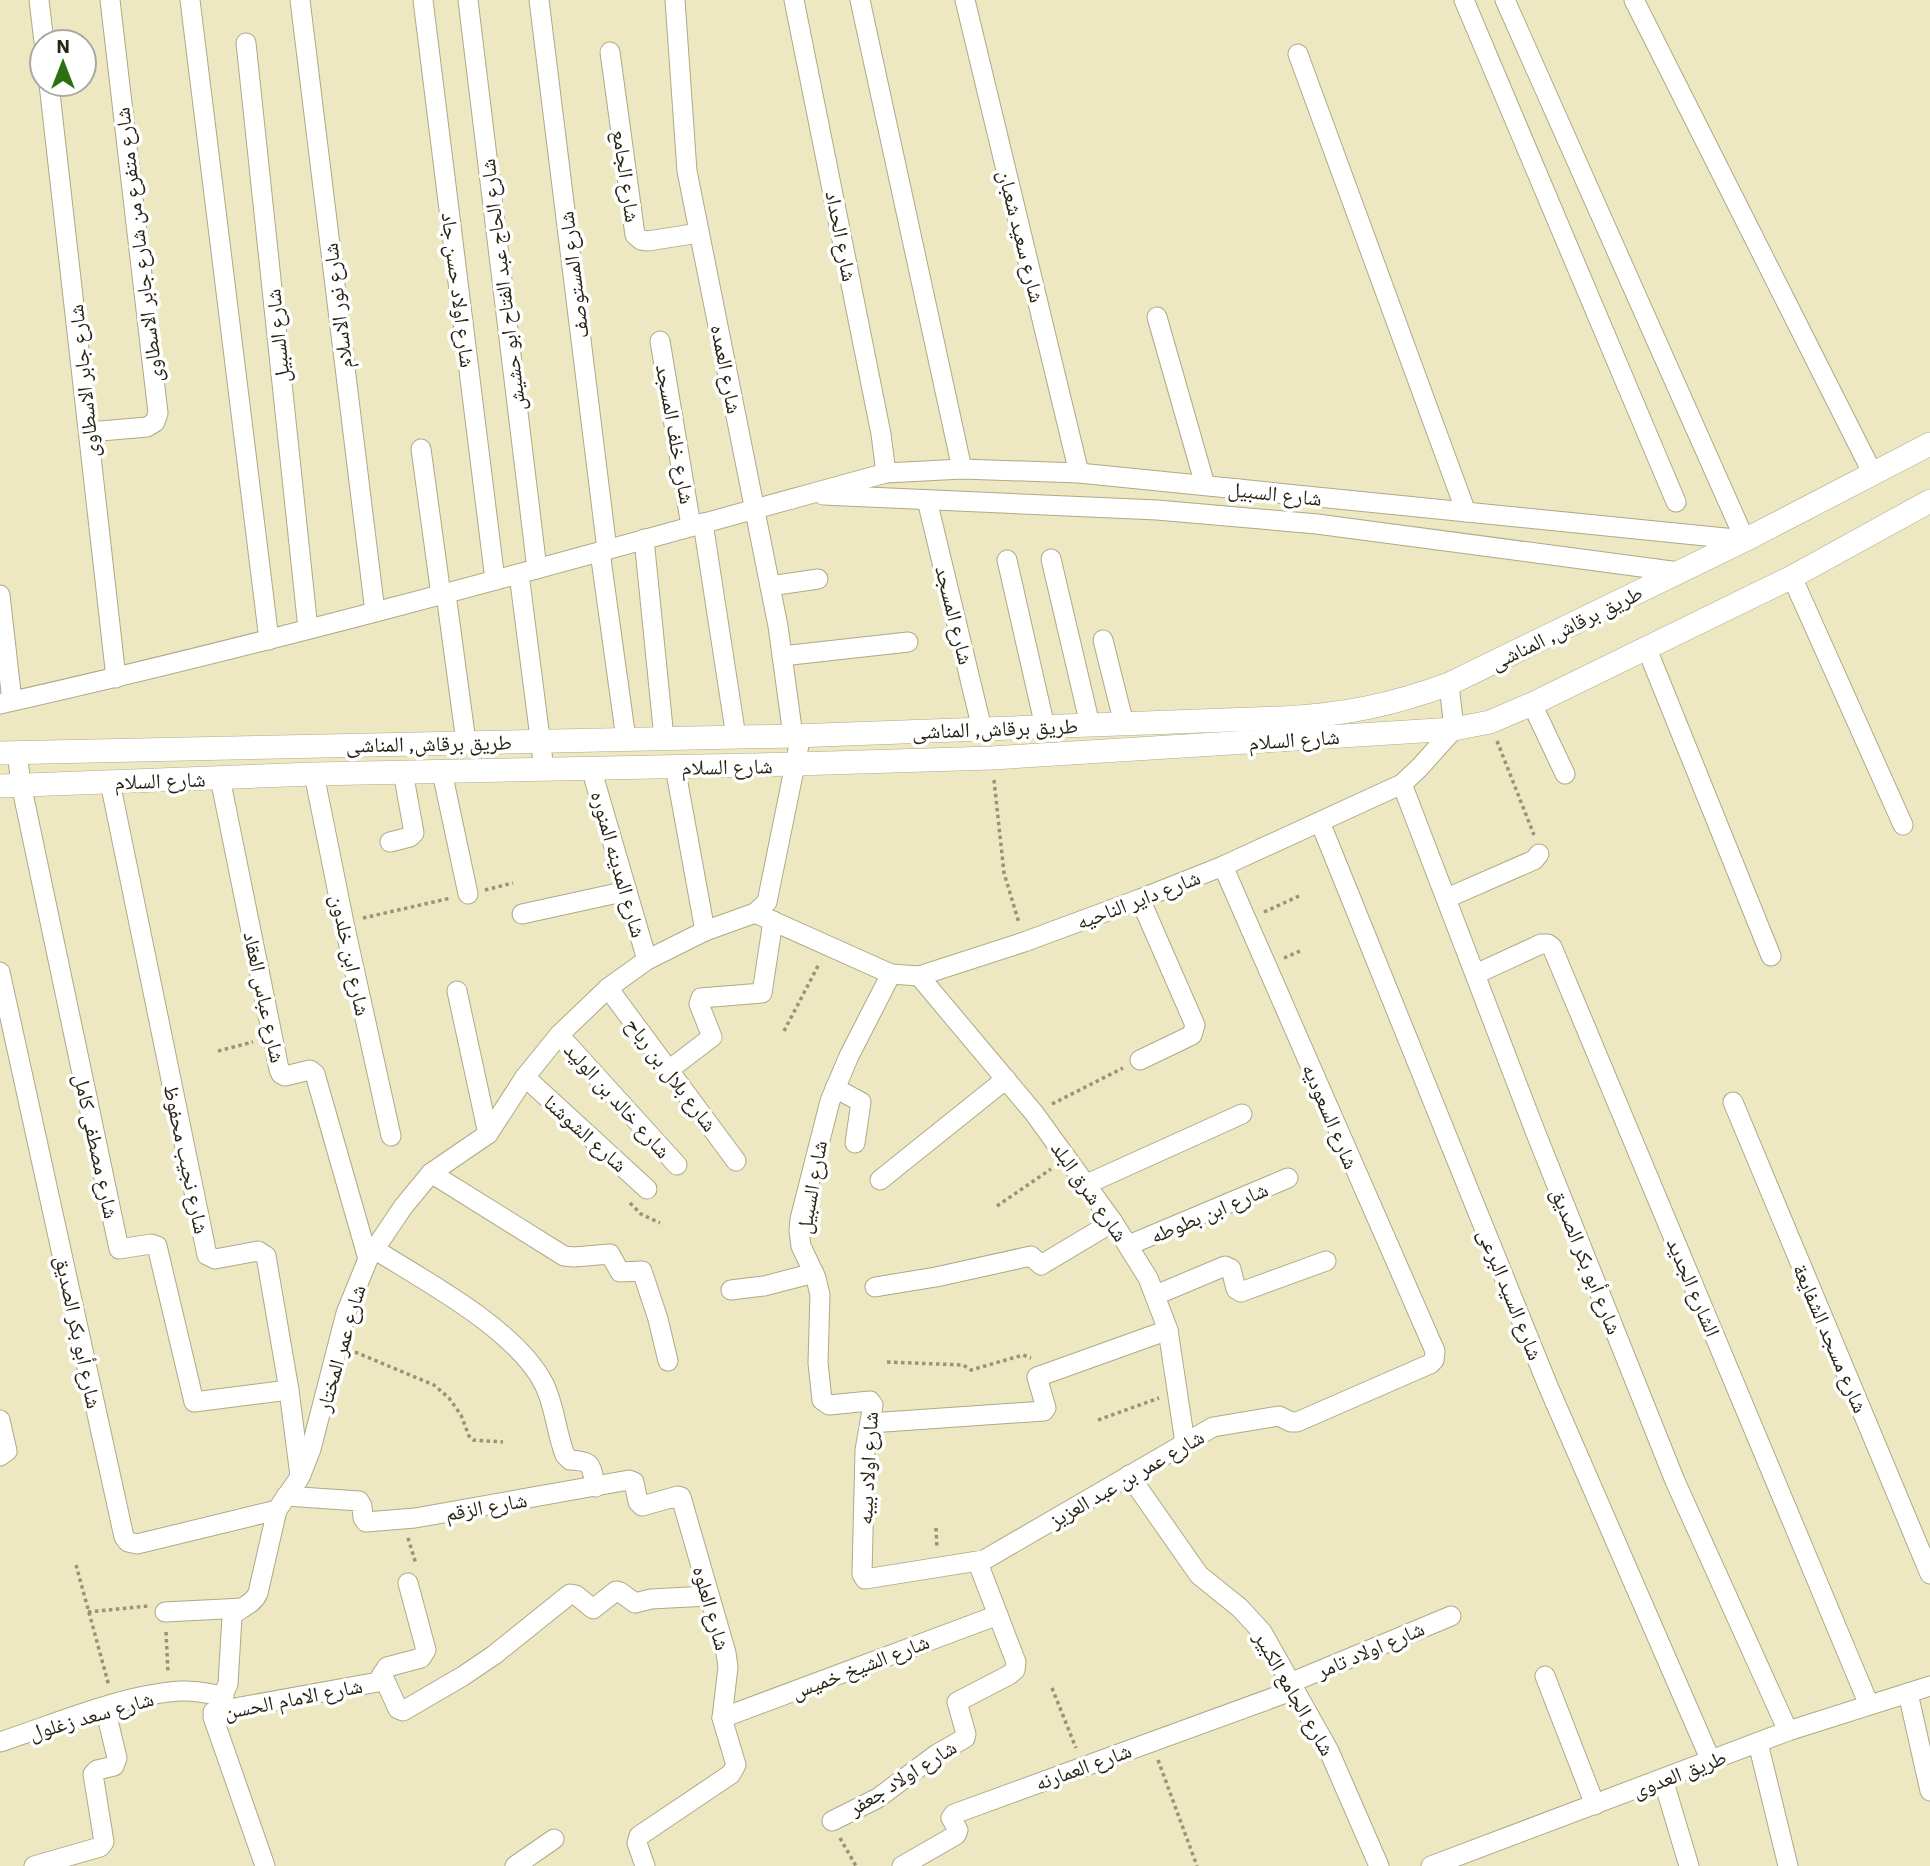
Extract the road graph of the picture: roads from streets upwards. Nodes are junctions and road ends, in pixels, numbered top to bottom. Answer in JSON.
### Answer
{"nodes":[{"id":1,"x":38,"y":0,"type":"edge"},
{"id":2,"x":110,"y":0,"type":"edge"},
{"id":3,"x":190,"y":0,"type":"edge"},
{"id":4,"x":299,"y":0,"type":"edge"},
{"id":5,"x":423,"y":0,"type":"edge"},
{"id":6,"x":468,"y":0,"type":"edge"},
{"id":7,"x":539,"y":0,"type":"edge"},
{"id":8,"x":675,"y":0,"type":"edge"},
{"id":9,"x":794,"y":0,"type":"edge"},
{"id":10,"x":860,"y":0,"type":"edge"},
{"id":11,"x":965,"y":0,"type":"edge"},
{"id":12,"x":1464,"y":0,"type":"edge"},
{"id":13,"x":1505,"y":0,"type":"edge"},
{"id":14,"x":1634,"y":0,"type":"edge"},
{"id":15,"x":42,"y":28,"type":"edge"},
{"id":16,"x":246,"y":43,"type":"dead end"},
{"id":17,"x":610,"y":52,"type":"dead end"},
{"id":18,"x":1298,"y":54,"type":"dead end"},
{"id":19,"x":50,"y":98,"type":"edge"},
{"id":20,"x":699,"y":233,"type":"junction"},
{"id":21,"x":1157,"y":317,"type":"dead end"},
{"id":22,"x":660,"y":341,"type":"dead end"},
{"id":23,"x":89,"y":432,"type":"junction"},
{"id":24,"x":1930,"y":444,"type":"edge"},
{"id":25,"x":421,"y":449,"type":"dead end"},
{"id":26,"x":962,"y":469,"type":"junction"},
{"id":27,"x":886,"y":472,"type":"junction"},
{"id":28,"x":1079,"y":472,"type":"junction"},
{"id":29,"x":1873,"y":474,"type":"junction"},
{"id":30,"x":1205,"y":485,"type":"junction"},
{"id":31,"x":808,"y":494,"type":"junction"},
{"id":32,"x":927,"y":500,"type":"junction"},
{"id":33,"x":1930,"y":501,"type":"edge"},
{"id":34,"x":1676,"y":502,"type":"dead end"},
{"id":35,"x":754,"y":509,"type":"junction"},
{"id":36,"x":1466,"y":512,"type":"junction"},
{"id":37,"x":697,"y":525,"type":"junction"},
{"id":38,"x":644,"y":540,"type":"junction"},
{"id":39,"x":1745,"y":540,"type":"junction"},
{"id":40,"x":604,"y":551,"type":"junction"},
{"id":41,"x":1051,"y":559,"type":"dead end"},
{"id":42,"x":1007,"y":560,"type":"dead end"},
{"id":43,"x":528,"y":572,"type":"junction"},
{"id":44,"x":1679,"y":572,"type":"junction"},
{"id":45,"x":1792,"y":577,"type":"junction"},
{"id":46,"x":818,"y":579,"type":"dead end"},
{"id":47,"x":495,"y":580,"type":"junction"},
{"id":48,"x":770,"y":586,"type":"junction"},
{"id":49,"x":0,"y":595,"type":"edge"},
{"id":50,"x":444,"y":595,"type":"junction"},
{"id":51,"x":375,"y":612,"type":"junction"},
{"id":52,"x":308,"y":629,"type":"junction"},
{"id":53,"x":268,"y":639,"type":"junction"},
{"id":54,"x":1103,"y":639,"type":"dead end"},
{"id":55,"x":908,"y":642,"type":"dead end"},
{"id":56,"x":1647,"y":649,"type":"junction"},
{"id":57,"x":782,"y":656,"type":"junction"},
{"id":58,"x":116,"y":678,"type":"junction"},
{"id":59,"x":1449,"y":684,"type":"junction"},
{"id":60,"x":6,"y":702,"type":"edge"},
{"id":61,"x":1532,"y":704,"type":"junction"},
{"id":62,"x":1124,"y":724,"type":"junction"},
{"id":63,"x":1090,"y":725,"type":"junction"},
{"id":64,"x":1045,"y":727,"type":"junction"},
{"id":65,"x":982,"y":729,"type":"junction"},
{"id":66,"x":1454,"y":729,"type":"junction"},
{"id":67,"x":797,"y":736,"type":"junction"},
{"id":68,"x":736,"y":737,"type":"junction"},
{"id":69,"x":664,"y":738,"type":"junction"},
{"id":70,"x":626,"y":739,"type":"junction"},
{"id":71,"x":540,"y":741,"type":"junction"},
{"id":72,"x":467,"y":742,"type":"junction"},
{"id":73,"x":8,"y":753,"type":"edge"},
{"id":74,"x":796,"y":764,"type":"junction"},
{"id":75,"x":675,"y":767,"type":"junction"},
{"id":76,"x":592,"y":768,"type":"junction"},
{"id":77,"x":544,"y":769,"type":"junction"},
{"id":78,"x":403,"y":772,"type":"junction"},
{"id":79,"x":442,"y":772,"type":"junction"},
{"id":80,"x":314,"y":774,"type":"junction"},
{"id":81,"x":1566,"y":774,"type":"dead end"},
{"id":82,"x":220,"y":778,"type":"junction"},
{"id":83,"x":110,"y":782,"type":"junction"},
{"id":84,"x":1402,"y":784,"type":"junction"},
{"id":85,"x":10,"y":785,"type":"edge"},
{"id":86,"x":1320,"y":822,"type":"junction"},
{"id":87,"x":1903,"y":825,"type":"dead end"},
{"id":88,"x":390,"y":842,"type":"dead end"},
{"id":89,"x":1539,"y":854,"type":"road end"},
{"id":90,"x":1223,"y":866,"type":"junction"},
{"id":91,"x":627,"y":891,"type":"junction"},
{"id":92,"x":468,"y":894,"type":"road end"},
{"id":93,"x":1447,"y":898,"type":"junction"},
{"id":94,"x":1140,"y":899,"type":"junction"},
{"id":95,"x":522,"y":914,"type":"dead end"},
{"id":96,"x":764,"y":917,"type":"junction"},
{"id":97,"x":705,"y":931,"type":"junction"},
{"id":98,"x":1772,"y":956,"type":"dead end"},
{"id":99,"x":647,"y":960,"type":"junction"},
{"id":100,"x":0,"y":972,"type":"edge"},
{"id":101,"x":891,"y":974,"type":"junction"},
{"id":102,"x":1476,"y":974,"type":"junction"},
{"id":103,"x":919,"y":976,"type":"junction"},
{"id":104,"x":608,"y":988,"type":"junction"},
{"id":105,"x":457,"y":990,"type":"dead end"},
{"id":106,"x":559,"y":1035,"type":"junction"},
{"id":107,"x":1140,"y":1060,"type":"road end"},
{"id":108,"x":670,"y":1069,"type":"junction"},
{"id":109,"x":525,"y":1077,"type":"junction"},
{"id":110,"x":1006,"y":1079,"type":"junction"},
{"id":111,"x":835,"y":1088,"type":"junction"},
{"id":112,"x":1733,"y":1102,"type":"dead end"},
{"id":113,"x":1242,"y":1114,"type":"dead end"},
{"id":114,"x":488,"y":1134,"type":"junction"},
{"id":115,"x":391,"y":1136,"type":"dead end"},
{"id":116,"x":855,"y":1143,"type":"dead end"},
{"id":117,"x":736,"y":1161,"type":"dead end"},
{"id":118,"x":677,"y":1165,"type":"dead end"},
{"id":119,"x":431,"y":1174,"type":"junction"},
{"id":120,"x":1288,"y":1178,"type":"dead end"},
{"id":121,"x":880,"y":1180,"type":"dead end"},
{"id":122,"x":1087,"y":1184,"type":"junction"},
{"id":123,"x":648,"y":1189,"type":"dead end"},
{"id":124,"x":1113,"y":1222,"type":"junction"},
{"id":125,"x":1129,"y":1245,"type":"junction"},
{"id":126,"x":371,"y":1254,"type":"junction"},
{"id":127,"x":1326,"y":1261,"type":"dead end"},
{"id":128,"x":814,"y":1273,"type":"junction"},
{"id":129,"x":875,"y":1287,"type":"dead end"},
{"id":130,"x":731,"y":1290,"type":"dead end"},
{"id":131,"x":1156,"y":1295,"type":"junction"},
{"id":132,"x":1168,"y":1330,"type":"junction"},
{"id":133,"x":667,"y":1361,"type":"dead end"},
{"id":134,"x":1430,"y":1364,"type":"joint"},
{"id":135,"x":289,"y":1390,"type":"junction"},
{"id":136,"x":831,"y":1405,"type":"joint"},
{"id":137,"x":0,"y":1420,"type":"edge"},
{"id":138,"x":870,"y":1423,"type":"junction"},
{"id":139,"x":1185,"y":1443,"type":"junction"},
{"id":140,"x":0,"y":1456,"type":"edge"},
{"id":141,"x":1129,"y":1475,"type":"junction"},
{"id":142,"x":300,"y":1477,"type":"junction"},
{"id":143,"x":596,"y":1488,"type":"junction"},
{"id":144,"x":682,"y":1499,"type":"joint"},
{"id":145,"x":282,"y":1503,"type":"junction"},
{"id":146,"x":978,"y":1563,"type":"junction"},
{"id":147,"x":862,"y":1574,"type":"joint"},
{"id":148,"x":1930,"y":1574,"type":"edge"},
{"id":149,"x":408,"y":1583,"type":"road end"},
{"id":150,"x":708,"y":1596,"type":"junction"},
{"id":151,"x":243,"y":1608,"type":"junction"},
{"id":152,"x":165,"y":1612,"type":"road end"},
{"id":153,"x":998,"y":1615,"type":"junction"},
{"id":154,"x":1451,"y":1616,"type":"dead end"},
{"id":155,"x":382,"y":1674,"type":"junction"},
{"id":156,"x":1545,"y":1676,"type":"dead end"},
{"id":157,"x":1292,"y":1686,"type":"junction"},
{"id":158,"x":1930,"y":1686,"type":"edge"},
{"id":159,"x":1909,"y":1693,"type":"junction"},
{"id":160,"x":219,"y":1704,"type":"junction"},
{"id":161,"x":1869,"y":1705,"type":"junction"},
{"id":162,"x":109,"y":1706,"type":"junction"},
{"id":163,"x":722,"y":1718,"type":"junction"},
{"id":164,"x":1788,"y":1731,"type":"junction"},
{"id":165,"x":0,"y":1742,"type":"edge"},
{"id":166,"x":1758,"y":1743,"type":"junction"},
{"id":167,"x":1712,"y":1761,"type":"junction"},
{"id":168,"x":1663,"y":1779,"type":"junction"},
{"id":169,"x":1930,"y":1791,"type":"edge"},
{"id":170,"x":1595,"y":1805,"type":"junction"},
{"id":171,"x":832,"y":1821,"type":"road end"},
{"id":172,"x":554,"y":1839,"type":"dead end"},
{"id":173,"x":34,"y":1866,"type":"edge"},
{"id":174,"x":265,"y":1866,"type":"edge"},
{"id":175,"x":515,"y":1866,"type":"edge"},
{"id":176,"x":645,"y":1866,"type":"edge"},
{"id":177,"x":902,"y":1866,"type":"edge"},
{"id":178,"x":1379,"y":1866,"type":"edge"},
{"id":179,"x":1431,"y":1866,"type":"edge"},
{"id":180,"x":1689,"y":1866,"type":"edge"},
{"id":181,"x":1788,"y":1866,"type":"edge"}],
"edges":[{"from":1,"to":15,"type":"street"},
{"from":2,"to":23,"type":"street","name":"شارع متفرع من شارع جابر الاسطاوى"},
{"from":3,"to":53,"type":"street"},
{"from":4,"to":51,"type":"street","name":"شارع نور الاسلام"},
{"from":5,"to":47,"type":"street","name":"شارع اولاد حسن جاد"},
{"from":6,"to":43,"type":"street","name":"شارع الحاج عبد الفتاح ابو حشيش"},
{"from":7,"to":40,"type":"street","name":"شارع المستوصف"},
{"from":8,"to":20,"type":"street","name":"شارع العمده"},
{"from":9,"to":27,"type":"street","name":"شارع الحداد"},
{"from":10,"to":26,"type":"street"},
{"from":11,"to":28,"type":"street","name":"شارع سعيد شعبان"},
{"from":12,"to":34,"type":"street"},
{"from":13,"to":39,"type":"street"},
{"from":14,"to":29,"type":"street"},
{"from":16,"to":52,"type":"street","name":"شارع السبيل"},
{"from":17,"to":20,"type":"street","name":"شارع الجامع"},
{"from":18,"to":36,"type":"street"},
{"from":19,"to":23,"type":"street","name":"شارع جابر الاسطاوى"},
{"from":20,"to":35,"type":"street","name":"شارع العمده"},
{"from":21,"to":30,"type":"street"},
{"from":22,"to":37,"type":"street","name":"شارع خلف المسجد"},
{"from":23,"to":58,"type":"street","name":"شارع جابر الاسطاوى"},
{"from":24,"to":29,"type":"street","name":"طريق برقاش, المناشى"},
{"from":25,"to":50,"type":"street"},
{"from":26,"to":27,"type":"street","name":"شارع السبيل"},
{"from":26,"to":28,"type":"street","name":"شارع السبيل"},
{"from":27,"to":31,"type":"street","name":"شارع السبيل"},
{"from":28,"to":30,"type":"street","name":"شارع السبيل"},
{"from":29,"to":39,"type":"street","name":"طريق برقاش, المناشى"},
{"from":30,"to":36,"type":"street","name":"شارع السبيل"},
{"from":31,"to":32,"type":"street","name":"شارع السبيل"},
{"from":31,"to":35,"type":"street","name":"شارع السبيل"},
{"from":32,"to":44,"type":"street","name":"شارع السبيل"},
{"from":32,"to":65,"type":"street","name":"شارع المسجد"},
{"from":33,"to":45,"type":"street"},
{"from":35,"to":37,"type":"street","name":"شارع السبيل"},
{"from":35,"to":48,"type":"street","name":"شارع العمده"},
{"from":36,"to":39,"type":"street","name":"شارع السبيل"},
{"from":37,"to":38,"type":"street","name":"شارع السبيل"},
{"from":37,"to":68,"type":"street","name":"شارع خلف المسجد"},
{"from":38,"to":40,"type":"street","name":"شارع السبيل"},
{"from":38,"to":69,"type":"street"},
{"from":39,"to":44,"type":"street","name":"طريق برقاش, المناشى"},
{"from":40,"to":43,"type":"street","name":"شارع السبيل"},
{"from":40,"to":70,"type":"street","name":"شارع المستوصف"},
{"from":41,"to":63,"type":"street"},
{"from":42,"to":64,"type":"street"},
{"from":43,"to":47,"type":"street","name":"شارع السبيل"},
{"from":43,"to":71,"type":"street","name":"شارع الحاج عبد الفتاح ابو حشيش"},
{"from":44,"to":59,"type":"street","name":"طريق برقاش, المناشى"},
{"from":45,"to":56,"type":"street"},
{"from":45,"to":87,"type":"street"},
{"from":46,"to":48,"type":"street"},
{"from":47,"to":50,"type":"street","name":"شارع السبيل"},
{"from":48,"to":57,"type":"street","name":"شارع العمده"},
{"from":49,"to":60,"type":"street"},
{"from":50,"to":51,"type":"street","name":"شارع السبيل"},
{"from":50,"to":72,"type":"street"},
{"from":51,"to":52,"type":"street","name":"شارع السبيل"},
{"from":52,"to":53,"type":"street","name":"شارع السبيل"},
{"from":53,"to":58,"type":"street","name":"شارع السبيل"},
{"from":54,"to":62,"type":"street"},
{"from":55,"to":57,"type":"street"},
{"from":56,"to":61,"type":"street"},
{"from":56,"to":98,"type":"street"},
{"from":57,"to":67,"type":"street","name":"شارع العمده"},
{"from":58,"to":60,"type":"street","name":"شارع السبيل"},
{"from":59,"to":62,"type":"street","name":"طريق برقاش, المناشى"},
{"from":59,"to":66,"type":"street"},
{"from":61,"to":66,"type":"street"},
{"from":61,"to":81,"type":"street"},
{"from":62,"to":63,"type":"street","name":"طريق برقاش, المناشى"},
{"from":63,"to":64,"type":"street","name":"طريق برقاش, المناشى"},
{"from":64,"to":65,"type":"street","name":"طريق برقاش, المناشى"},
{"from":65,"to":67,"type":"street","name":"طريق برقاش, المناشى"},
{"from":66,"to":74,"type":"street","name":"شارع السلام"},
{"from":66,"to":84,"type":"street","name":"شارع داير الناحيه"},
{"from":67,"to":68,"type":"street","name":"طريق برقاش, المناشى"},
{"from":67,"to":74,"type":"street"},
{"from":68,"to":69,"type":"street","name":"طريق برقاش, المناشى"},
{"from":69,"to":70,"type":"street","name":"طريق برقاش, المناشى"},
{"from":70,"to":71,"type":"street","name":"طريق برقاش, المناشى"},
{"from":71,"to":72,"type":"street","name":"طريق برقاش, المناشى"},
{"from":71,"to":77,"type":"street","name":"شارع الحاج عبد الفتاح ابو حشيش"},
{"from":72,"to":73,"type":"street","name":"طريق برقاش, المناشى"},
{"from":73,"to":85,"type":"street","name":"شارع مصطفى كامل"},
{"from":74,"to":75,"type":"street","name":"شارع السلام"},
{"from":74,"to":96,"type":"street"},
{"from":75,"to":76,"type":"street","name":"شارع السلام"},
{"from":75,"to":97,"type":"street"},
{"from":76,"to":77,"type":"street","name":"شارع السلام"},
{"from":76,"to":91,"type":"street","name":"شارع المدينه المنوره"},
{"from":77,"to":79,"type":"street","name":"شارع السلام"},
{"from":78,"to":79,"type":"street","name":"شارع السلام"},
{"from":78,"to":80,"type":"street","name":"شارع السلام"},
{"from":78,"to":88,"type":"street"},
{"from":79,"to":92,"type":"street"},
{"from":80,"to":82,"type":"street","name":"شارع السلام"},
{"from":80,"to":115,"type":"street","name":"شارع ابن خلدون"},
{"from":82,"to":83,"type":"street","name":"شارع السلام"},
{"from":82,"to":126,"type":"street","name":"شارع عباس العقاد"},
{"from":83,"to":85,"type":"street","name":"شارع السلام"},
{"from":83,"to":135,"type":"street","name":"شارع نجيب محفوظ"},
{"from":84,"to":86,"type":"street","name":"شارع داير الناحيه"},
{"from":84,"to":93,"type":"street","name":"شارع أبو بكر الصديق"},
{"from":85,"to":135,"type":"street","name":"شارع مصطفى كامل"},
{"from":86,"to":90,"type":"street","name":"شارع داير الناحيه"},
{"from":86,"to":167,"type":"street","name":"شارع السيد البرعى"},
{"from":89,"to":93,"type":"street"},
{"from":90,"to":94,"type":"street","name":"شارع داير الناحيه"},
{"from":90,"to":134,"type":"street","name":"شارع السعوديه"},
{"from":91,"to":95,"type":"street"},
{"from":91,"to":99,"type":"street","name":"شارع المدينه المنوره"},
{"from":93,"to":102,"type":"street","name":"شارع أبو بكر الصديق"},
{"from":94,"to":103,"type":"street","name":"شارع داير الناحيه"},
{"from":94,"to":107,"type":"street"},
{"from":96,"to":97,"type":"street","name":"شارع عمر المختار"},
{"from":96,"to":101,"type":"street","name":"شارع داير الناحيه"},
{"from":96,"to":108,"type":"street"},
{"from":97,"to":99,"type":"street","name":"شارع عمر المختار"},
{"from":99,"to":104,"type":"street","name":"شارع عمر المختار"},
{"from":100,"to":145,"type":"street","name":"شارع أبو بكر الصديق"},
{"from":101,"to":103,"type":"street","name":"شارع داير الناحيه"},
{"from":101,"to":111,"type":"street","name":"شارع السبيل"},
{"from":102,"to":161,"type":"street","name":"الشارع الجديد"},
{"from":102,"to":164,"type":"street","name":"شارع أبو بكر الصديق"},
{"from":103,"to":110,"type":"street","name":"شارع شرق البلد"},
{"from":104,"to":106,"type":"street","name":"شارع عمر المختار"},
{"from":104,"to":108,"type":"street","name":"شارع بلال بن رباح"},
{"from":105,"to":114,"type":"street"},
{"from":106,"to":109,"type":"street","name":"شارع عمر المختار"},
{"from":106,"to":118,"type":"street","name":"شارع خالد بن الوليد"},
{"from":108,"to":117,"type":"street","name":"شارع بلال بن رباح"},
{"from":109,"to":114,"type":"street","name":"شارع عمر المختار"},
{"from":109,"to":123,"type":"street","name":"شارع الشوشنا"},
{"from":110,"to":121,"type":"street"},
{"from":110,"to":122,"type":"street","name":"شارع شرق البلد"},
{"from":111,"to":116,"type":"street"},
{"from":111,"to":128,"type":"street","name":"شارع السبيل"},
{"from":112,"to":148,"type":"street","name":"شارع مسجد الشفايعة"},
{"from":113,"to":122,"type":"street"},
{"from":114,"to":119,"type":"street","name":"شارع عمر المختار"},
{"from":119,"to":126,"type":"street","name":"شارع عمر المختار"},
{"from":119,"to":133,"type":"street"},
{"from":120,"to":125,"type":"street","name":"شارع ابن بطوطه"},
{"from":122,"to":124,"type":"street","name":"شارع شرق البلد"},
{"from":124,"to":125,"type":"street","name":"شارع شرق البلد"},
{"from":124,"to":129,"type":"street"},
{"from":125,"to":131,"type":"street","name":"شارع شرق البلد"},
{"from":126,"to":142,"type":"street","name":"شارع عمر المختار"},
{"from":126,"to":143,"type":"street"},
{"from":127,"to":131,"type":"street"},
{"from":128,"to":130,"type":"street"},
{"from":128,"to":136,"type":"street","name":"شارع السبيل"},
{"from":131,"to":132,"type":"street","name":"شارع شرق البلد"},
{"from":132,"to":138,"type":"street"},
{"from":132,"to":139,"type":"street","name":"شارع شرق البلد"},
{"from":134,"to":139,"type":"street","name":"شارع عمر بن عبد العزيز"},
{"from":135,"to":142,"type":"street","name":"شارع نجيب محفوظ"},
{"from":136,"to":138,"type":"street","name":"شارع اولاد بيبه"},
{"from":137,"to":140,"type":"street"},
{"from":138,"to":147,"type":"street","name":"شارع اولاد بيبه"},
{"from":139,"to":141,"type":"street","name":"شارع عمر بن عبد العزيز"},
{"from":141,"to":146,"type":"street","name":"شارع عمر بن عبد العزيز"},
{"from":141,"to":157,"type":"street","name":"شارع الجامع الكبير"},
{"from":142,"to":145,"type":"street","name":"شارع عمر المختار"},
{"from":143,"to":144,"type":"street","name":"شارع الزقم"},
{"from":143,"to":145,"type":"street","name":"شارع الزقم"},
{"from":144,"to":150,"type":"street","name":"شارع العلوه"},
{"from":145,"to":151,"type":"street","name":"شارع عمر المختار"},
{"from":146,"to":147,"type":"street","name":"شارع عمر بن عبد العزيز"},
{"from":146,"to":153,"type":"street","name":"شارع اولاد جعفر"},
{"from":149,"to":155,"type":"street","name":"شارع الامام الحسن"},
{"from":150,"to":155,"type":"street"},
{"from":150,"to":163,"type":"street","name":"شارع العلوه"},
{"from":151,"to":152,"type":"street"},
{"from":151,"to":160,"type":"street","name":"شارع عمر المختار"},
{"from":153,"to":163,"type":"street","name":"شارع الشيخ خميس"},
{"from":153,"to":171,"type":"street","name":"شارع اولاد جعفر"},
{"from":154,"to":157,"type":"street","name":"شارع اولاد تامر"},
{"from":155,"to":160,"type":"street","name":"شارع الامام الحسن"},
{"from":156,"to":170,"type":"street"},
{"from":157,"to":177,"type":"street","name":"شارع العمارنه"},
{"from":157,"to":178,"type":"street","name":"شارع الجامع الكبير"},
{"from":158,"to":159,"type":"street","name":"طريق العدوى"},
{"from":159,"to":161,"type":"street","name":"طريق العدوى"},
{"from":159,"to":169,"type":"street"},
{"from":160,"to":162,"type":"street","name":"شارع سعد زغلول"},
{"from":160,"to":174,"type":"street","name":"شارع عمر المختار"},
{"from":161,"to":164,"type":"street","name":"طريق العدوى"},
{"from":162,"to":165,"type":"street","name":"شارع سعد زغلول"},
{"from":162,"to":173,"type":"street"},
{"from":163,"to":176,"type":"street"},
{"from":164,"to":166,"type":"street","name":"طريق العدوى"},
{"from":166,"to":167,"type":"street","name":"طريق العدوى"},
{"from":166,"to":181,"type":"street"},
{"from":167,"to":168,"type":"street","name":"طريق العدوى"},
{"from":168,"to":170,"type":"street","name":"طريق العدوى"},
{"from":168,"to":180,"type":"street"},
{"from":170,"to":179,"type":"street","name":"طريق العدوى"},
{"from":172,"to":175,"type":"street"}]}
